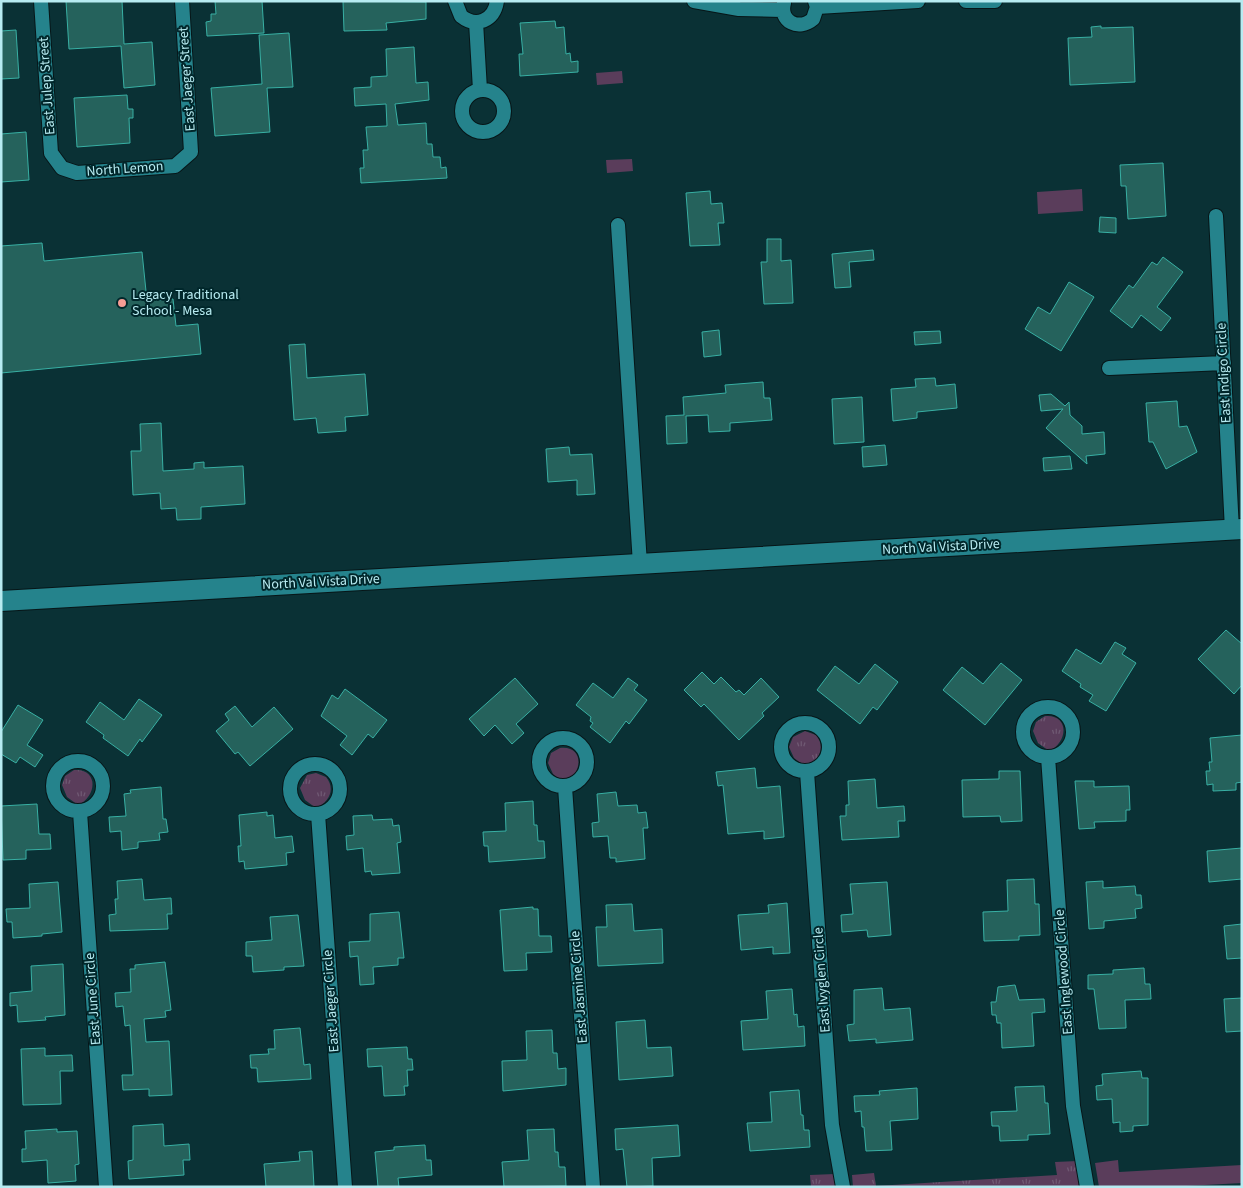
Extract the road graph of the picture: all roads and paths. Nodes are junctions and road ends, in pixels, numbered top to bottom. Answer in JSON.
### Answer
{"nodes":[{"id":1,"x":41,"y":1,"type":"edge"},
{"id":2,"x":182,"y":1,"type":"edge"},
{"id":3,"x":455,"y":1,"type":"edge"},
{"id":4,"x":504,"y":1,"type":"edge"},
{"id":5,"x":694,"y":1,"type":"edge"},
{"id":6,"x":918,"y":1,"type":"edge"},
{"id":7,"x":966,"y":1,"type":"edge"},
{"id":8,"x":995,"y":1,"type":"edge"},
{"id":9,"x":497,"y":2,"type":"edge"},
{"id":10,"x":816,"y":4,"type":"edge"},
{"id":11,"x":783,"y":6,"type":"edge"},
{"id":12,"x":476,"y":22,"type":"junction"},
{"id":13,"x":480,"y":90,"type":"dead end"},
{"id":14,"x":187,"y":156,"type":"joint"},
{"id":15,"x":62,"y":168,"type":"joint"},
{"id":16,"x":1216,"y":216,"type":"dead end"},
{"id":17,"x":618,"y":225,"type":"dead end"},
{"id":18,"x":1224,"y":363,"type":"junction"},
{"id":19,"x":1109,"y":368,"type":"dead end"},
{"id":20,"x":1237,"y":529,"type":"edge"},
{"id":21,"x":640,"y":564,"type":"junction"},
{"id":22,"x":1,"y":601,"type":"edge"},
{"id":23,"x":1048,"y":757,"type":"dead end"},
{"id":24,"x":806,"y":772,"type":"dead end"},
{"id":25,"x":565,"y":787,"type":"dead end"},
{"id":26,"x":80,"y":812,"type":"dead end"},
{"id":27,"x":318,"y":814,"type":"dead end"},
{"id":28,"x":106,"y":1187,"type":"edge"},
{"id":29,"x":345,"y":1187,"type":"edge"},
{"id":30,"x":593,"y":1187,"type":"edge"},
{"id":31,"x":843,"y":1187,"type":"edge"},
{"id":32,"x":1087,"y":1187,"type":"edge"}],
"edges":[{"from":1,"to":15,"type":"street","name":"East Julep Street"},
{"from":2,"to":14,"type":"street","name":"East Jaeger Street"},
{"from":3,"to":12,"type":"street"},
{"from":4,"to":9,"type":"street"},
{"from":5,"to":11,"type":"street"},
{"from":6,"to":10,"type":"street"},
{"from":7,"to":8,"type":"street"},
{"from":9,"to":12,"type":"street"},
{"from":10,"to":11,"type":"street"},
{"from":12,"to":13,"type":"street"},
{"from":14,"to":15,"type":"street","name":"North Lemon"},
{"from":16,"to":18,"type":"street","name":"East Indigo Circle"},
{"from":17,"to":21,"type":"street"},
{"from":18,"to":19,"type":"street"},
{"from":18,"to":20,"type":"street","name":"East Indigo Circle"},
{"from":20,"to":21,"type":"main road","name":"North Val Vista Drive"},
{"from":21,"to":22,"type":"main road","name":"North Val Vista Drive"},
{"from":23,"to":32,"type":"street","name":"East Inglewood Circle"},
{"from":24,"to":31,"type":"street","name":"East Ivyglen Circle"},
{"from":25,"to":30,"type":"street","name":"East Jasmine Circle"},
{"from":26,"to":28,"type":"street","name":"East June Circle"},
{"from":27,"to":29,"type":"street","name":"East Jaeger Circle"}]}
